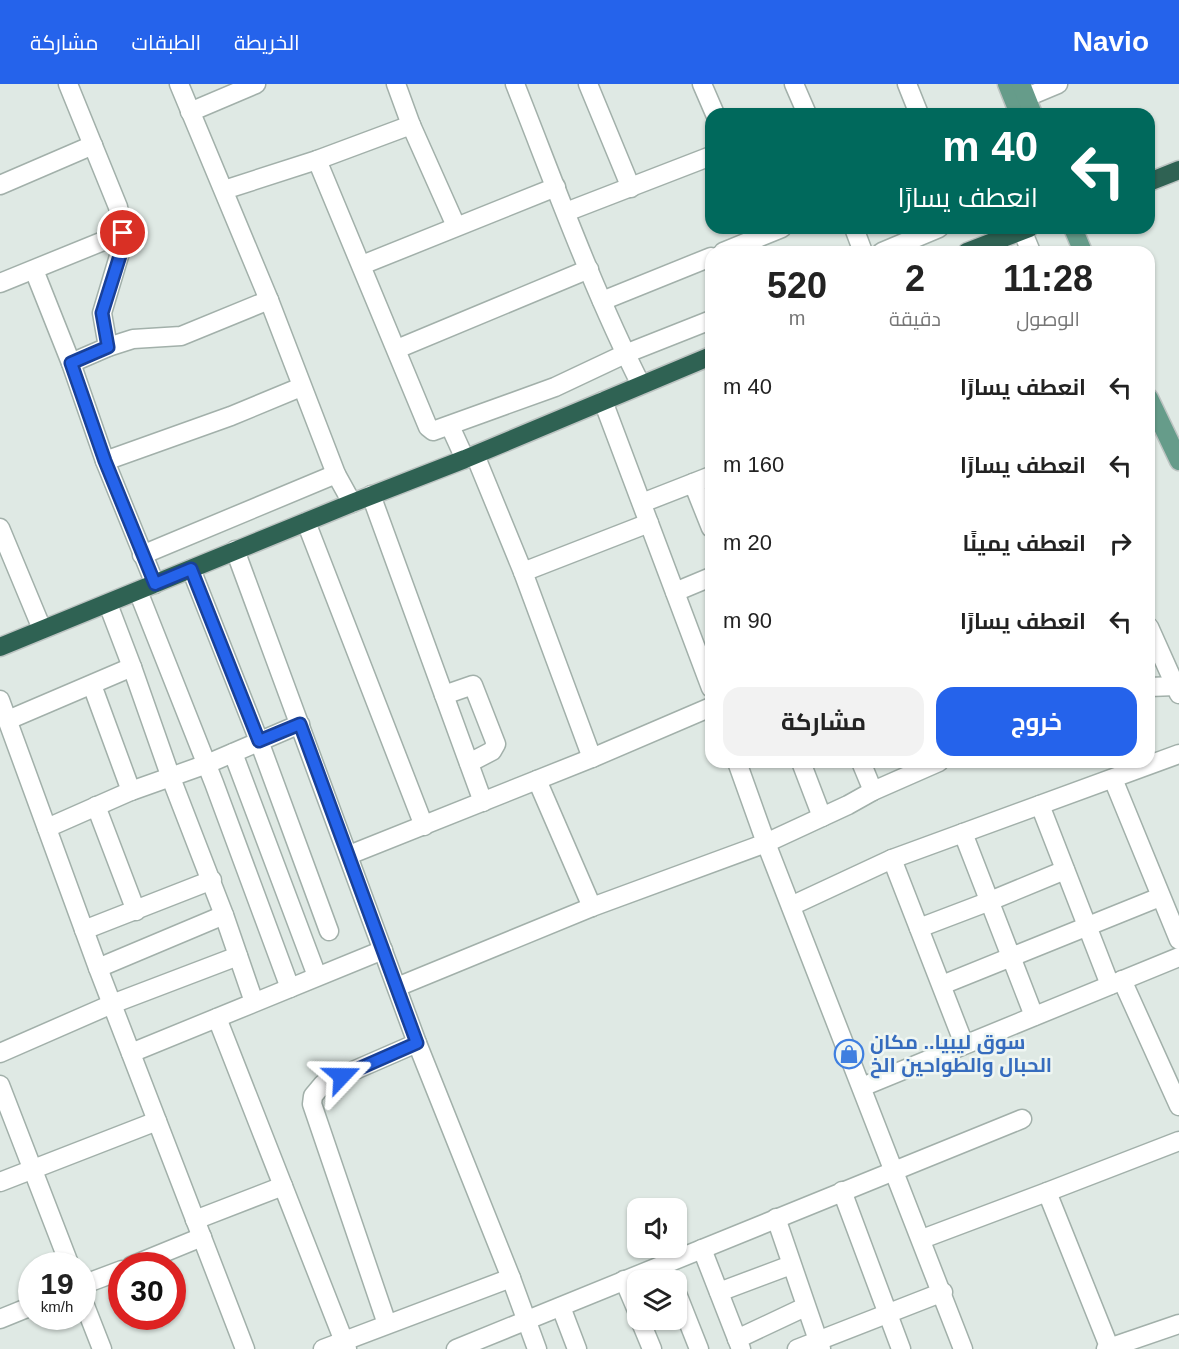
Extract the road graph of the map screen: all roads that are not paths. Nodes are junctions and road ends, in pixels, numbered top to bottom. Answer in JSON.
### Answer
{"nodes":[{"id":1,"x":68,"y":84,"type":"edge"},
{"id":2,"x":179,"y":84,"type":"edge"},
{"id":3,"x":256,"y":84,"type":"edge"},
{"id":4,"x":396,"y":84,"type":"edge"},
{"id":5,"x":515,"y":84,"type":"edge"},
{"id":6,"x":588,"y":84,"type":"edge"},
{"id":7,"x":702,"y":84,"type":"edge"},
{"id":8,"x":794,"y":84,"type":"edge"},
{"id":9,"x":907,"y":84,"type":"edge"},
{"id":10,"x":1007,"y":84,"type":"edge"},
{"id":11,"x":1058,"y":84,"type":"edge"},
{"id":12,"x":1020,"y":99,"type":"edge"},
{"id":13,"x":712,"y":108,"type":"edge"},
{"id":14,"x":804,"y":108,"type":"edge"},
{"id":15,"x":917,"y":108,"type":"edge"},
{"id":16,"x":190,"y":112,"type":"junction"},
{"id":17,"x":411,"y":125,"type":"junction"},
{"id":18,"x":93,"y":145,"type":"junction"},
{"id":19,"x":705,"y":158,"type":"edge"},
{"id":20,"x":317,"y":160,"type":"junction"},
{"id":21,"x":1179,"y":170,"type":"edge"},
{"id":22,"x":1155,"y":180,"type":"edge"},
{"id":23,"x":0,"y":185,"type":"edge"},
{"id":24,"x":556,"y":187,"type":"junction"},
{"id":25,"x":631,"y":188,"type":"junction"},
{"id":26,"x":224,"y":190,"type":"junction"},
{"id":27,"x":566,"y":212,"type":"junction"},
{"id":28,"x":456,"y":226,"type":"junction"},
{"id":29,"x":123,"y":233,"type":"junction"},
{"id":30,"x":767,"y":234,"type":"edge"},
{"id":31,"x":925,"y":234,"type":"edge"},
{"id":32,"x":1013,"y":234,"type":"edge"},
{"id":33,"x":738,"y":246,"type":"edge"},
{"id":34,"x":896,"y":246,"type":"edge"},
{"id":35,"x":982,"y":246,"type":"edge"},
{"id":36,"x":705,"y":259,"type":"edge"},
{"id":37,"x":362,"y":265,"type":"junction"},
{"id":38,"x":589,"y":269,"type":"junction"},
{"id":39,"x":34,"y":270,"type":"junction"},
{"id":40,"x":0,"y":283,"type":"edge"},
{"id":41,"x":269,"y":300,"type":"junction"},
{"id":42,"x":602,"y":301,"type":"junction"},
{"id":43,"x":705,"y":322,"type":"edge"},
{"id":44,"x":108,"y":347,"type":"junction"},
{"id":45,"x":397,"y":350,"type":"junction"},
{"id":46,"x":625,"y":354,"type":"junction"},
{"id":47,"x":705,"y":358,"type":"edge"},
{"id":48,"x":71,"y":363,"type":"junction"},
{"id":49,"x":640,"y":385,"type":"junction"},
{"id":50,"x":301,"y":387,"type":"junction"},
{"id":51,"x":603,"y":400,"type":"junction"},
{"id":52,"x":1155,"y":411,"type":"edge"},
{"id":53,"x":450,"y":426,"type":"junction"},
{"id":54,"x":470,"y":457,"type":"junction"},
{"id":55,"x":105,"y":461,"type":"junction"},
{"id":56,"x":1179,"y":461,"type":"edge"},
{"id":57,"x":336,"y":474,"type":"junction"},
{"id":58,"x":705,"y":478,"type":"edge"},
{"id":59,"x":693,"y":483,"type":"junction"},
{"id":60,"x":371,"y":495,"type":"junction"},
{"id":61,"x":352,"y":503,"type":"junction"},
{"id":62,"x":642,"y":503,"type":"junction"},
{"id":63,"x":705,"y":513,"type":"edge"},
{"id":64,"x":306,"y":522,"type":"junction"},
{"id":65,"x":649,"y":523,"type":"junction"},
{"id":66,"x":0,"y":528,"type":"edge"},
{"id":67,"x":235,"y":550,"type":"junction"},
{"id":68,"x":142,"y":555,"type":"junction"},
{"id":69,"x":191,"y":569,"type":"junction"},
{"id":70,"x":523,"y":572,"type":"junction"},
{"id":71,"x":705,"y":580,"type":"edge"},
{"id":72,"x":155,"y":584,"type":"junction"},
{"id":73,"x":138,"y":591,"type":"junction"},
{"id":74,"x":675,"y":592,"type":"junction"},
{"id":75,"x":108,"y":604,"type":"junction"},
{"id":76,"x":42,"y":629,"type":"junction"},
{"id":77,"x":1155,"y":640,"type":"edge"},
{"id":78,"x":0,"y":647,"type":"edge"},
{"id":79,"x":132,"y":667,"type":"junction"},
{"id":80,"x":705,"y":672,"type":"edge"},
{"id":81,"x":92,"y":685,"type":"junction"},
{"id":82,"x":1155,"y":688,"type":"edge"},
{"id":83,"x":1177,"y":690,"type":"edge"},
{"id":84,"x":444,"y":696,"type":"junction"},
{"id":85,"x":0,"y":700,"type":"edge"},
{"id":86,"x":705,"y":710,"type":"edge"},
{"id":87,"x":8,"y":720,"type":"junction"},
{"id":88,"x":300,"y":724,"type":"junction"},
{"id":89,"x":259,"y":741,"type":"junction"},
{"id":90,"x":233,"y":753,"type":"junction"},
{"id":91,"x":1179,"y":754,"type":"edge"},
{"id":92,"x":592,"y":758,"type":"junction"},
{"id":93,"x":469,"y":763,"type":"junction"},
{"id":94,"x":1155,"y":763,"type":"edge"},
{"id":95,"x":207,"y":764,"type":"junction"},
{"id":96,"x":739,"y":768,"type":"edge"},
{"id":97,"x":803,"y":768,"type":"edge"},
{"id":98,"x":863,"y":768,"type":"edge"},
{"id":99,"x":925,"y":768,"type":"edge"},
{"id":100,"x":1142,"y":768,"type":"edge"},
{"id":101,"x":171,"y":778,"type":"junction"},
{"id":102,"x":1113,"y":779,"type":"junction"},
{"id":103,"x":537,"y":780,"type":"junction"},
{"id":104,"x":873,"y":791,"type":"junction"},
{"id":105,"x":131,"y":792,"type":"junction"},
{"id":106,"x":483,"y":802,"type":"junction"},
{"id":107,"x":1040,"y":805,"type":"junction"},
{"id":108,"x":96,"y":806,"type":"junction"},
{"id":109,"x":822,"y":817,"type":"junction"},
{"id":110,"x":424,"y":826,"type":"junction"},
{"id":111,"x":47,"y":828,"type":"junction"},
{"id":112,"x":963,"y":833,"type":"junction"},
{"id":113,"x":766,"y":843,"type":"junction"},
{"id":114,"x":349,"y":855,"type":"junction"},
{"id":115,"x":892,"y":859,"type":"junction"},
{"id":116,"x":1065,"y":870,"type":"junction"},
{"id":117,"x":212,"y":880,"type":"junction"},
{"id":118,"x":1160,"y":897,"type":"junction"},
{"id":119,"x":990,"y":901,"type":"junction"},
{"id":120,"x":791,"y":906,"type":"junction"},
{"id":121,"x":592,"y":907,"type":"junction"},
{"id":122,"x":136,"y":911,"type":"junction"},
{"id":123,"x":224,"y":915,"type":"junction"},
{"id":124,"x":1088,"y":926,"type":"junction"},
{"id":125,"x":919,"y":928,"type":"junction"},
{"id":126,"x":84,"y":930,"type":"junction"},
{"id":127,"x":329,"y":931,"type":"dead end"},
{"id":128,"x":1179,"y":940,"type":"edge"},
{"id":129,"x":382,"y":950,"type":"junction"},
{"id":130,"x":238,"y":956,"type":"junction"},
{"id":131,"x":1012,"y":957,"type":"junction"},
{"id":132,"x":1179,"y":957,"type":"edge"},
{"id":133,"x":98,"y":968,"type":"junction"},
{"id":134,"x":318,"y":976,"type":"junction"},
{"id":135,"x":1116,"y":982,"type":"junction"},
{"id":136,"x":942,"y":985,"type":"junction"},
{"id":137,"x":397,"y":987,"type":"junction"},
{"id":138,"x":290,"y":988,"type":"junction"},
{"id":139,"x":254,"y":1002,"type":"junction"},
{"id":140,"x":112,"y":1004,"type":"junction"},
{"id":141,"x":1034,"y":1016,"type":"junction"},
{"id":142,"x":217,"y":1018,"type":"junction"},
{"id":143,"x":417,"y":1043,"type":"junction"},
{"id":144,"x":964,"y":1044,"type":"junction"},
{"id":145,"x":0,"y":1053,"type":"edge"},
{"id":146,"x":131,"y":1053,"type":"junction"},
{"id":147,"x":0,"y":1085,"type":"edge"},
{"id":148,"x":862,"y":1087,"type":"junction"},
{"id":149,"x":1179,"y":1106,"type":"edge"},
{"id":150,"x":1022,"y":1119,"type":"dead end"},
{"id":151,"x":158,"y":1121,"type":"junction"},
{"id":152,"x":1179,"y":1141,"type":"edge"},
{"id":153,"x":33,"y":1170,"type":"junction"},
{"id":154,"x":895,"y":1170,"type":"junction"},
{"id":155,"x":0,"y":1182,"type":"edge"},
{"id":156,"x":283,"y":1186,"type":"junction"},
{"id":157,"x":843,"y":1191,"type":"junction"},
{"id":158,"x":1047,"y":1192,"type":"junction"},
{"id":159,"x":776,"y":1218,"type":"junction"},
{"id":160,"x":199,"y":1229,"type":"junction"},
{"id":161,"x":922,"y":1239,"type":"junction"},
{"id":162,"x":702,"y":1249,"type":"junction"},
{"id":163,"x":65,"y":1252,"type":"edge"},
{"id":164,"x":157,"y":1252,"type":"edge"},
{"id":165,"x":666,"y":1264,"type":"junction"},
{"id":166,"x":792,"y":1265,"type":"junction"},
{"id":167,"x":668,"y":1270,"type":"edge"},
{"id":168,"x":511,"y":1278,"type":"junction"},
{"id":169,"x":624,"y":1280,"type":"junction"},
{"id":170,"x":627,"y":1287,"type":"edge"},
{"id":171,"x":719,"y":1292,"type":"junction"},
{"id":172,"x":943,"y":1292,"type":"junction"},
{"id":173,"x":805,"y":1306,"type":"junction"},
{"id":174,"x":561,"y":1307,"type":"junction"},
{"id":175,"x":18,"y":1312,"type":"edge"},
{"id":176,"x":888,"y":1313,"type":"junction"},
{"id":177,"x":0,"y":1319,"type":"edge"},
{"id":178,"x":687,"y":1319,"type":"edge"},
{"id":179,"x":527,"y":1321,"type":"junction"},
{"id":180,"x":387,"y":1324,"type":"junction"},
{"id":181,"x":1179,"y":1324,"type":"edge"},
{"id":182,"x":95,"y":1330,"type":"edge"},
{"id":183,"x":644,"y":1330,"type":"edge"},
{"id":184,"x":739,"y":1344,"type":"edge"},
{"id":185,"x":345,"y":1345,"type":"edge"},
{"id":186,"x":820,"y":1345,"type":"edge"},
{"id":187,"x":1108,"y":1348,"type":"edge"},
{"id":188,"x":102,"y":1349,"type":"edge"},
{"id":189,"x":245,"y":1349,"type":"edge"},
{"id":190,"x":323,"y":1349,"type":"edge"},
{"id":191,"x":456,"y":1349,"type":"edge"},
{"id":192,"x":537,"y":1349,"type":"edge"},
{"id":193,"x":578,"y":1349,"type":"edge"},
{"id":194,"x":652,"y":1349,"type":"edge"},
{"id":195,"x":699,"y":1349,"type":"edge"},
{"id":196,"x":797,"y":1349,"type":"edge"},
{"id":197,"x":901,"y":1349,"type":"edge"},
{"id":198,"x":963,"y":1349,"type":"edge"}],
"edges":[{"from":1,"to":18,"type":"street"},
{"from":2,"to":16,"type":"street"},
{"from":3,"to":16,"type":"street"},
{"from":4,"to":17,"type":"street"},
{"from":5,"to":24,"type":"street"},
{"from":6,"to":25,"type":"street"},
{"from":7,"to":13,"type":"street"},
{"from":8,"to":14,"type":"street"},
{"from":9,"to":15,"type":"street"},
{"from":10,"to":12,"type":"main road"},
{"from":11,"to":12,"type":"street"},
{"from":16,"to":26,"type":"street"},
{"from":17,"to":20,"type":"street"},
{"from":17,"to":28,"type":"street"},
{"from":18,"to":23,"type":"street"},
{"from":18,"to":29,"type":"street"},
{"from":19,"to":25,"type":"street"},
{"from":20,"to":26,"type":"street"},
{"from":20,"to":37,"type":"street"},
{"from":21,"to":22,"type":"highway"},
{"from":24,"to":27,"type":"street"},
{"from":24,"to":28,"type":"street"},
{"from":25,"to":27,"type":"street"},
{"from":26,"to":41,"type":"street"},
{"from":27,"to":38,"type":"street"},
{"from":28,"to":37,"type":"street"},
{"from":29,"to":39,"type":"street"},
{"from":29,"to":44,"type":"street"},
{"from":30,"to":33,"type":"street"},
{"from":31,"to":34,"type":"street"},
{"from":32,"to":35,"type":"highway"},
{"from":36,"to":42,"type":"street"},
{"from":37,"to":45,"type":"street"},
{"from":38,"to":42,"type":"street"},
{"from":38,"to":45,"type":"street"},
{"from":39,"to":40,"type":"street"},
{"from":39,"to":48,"type":"street"},
{"from":41,"to":44,"type":"street"},
{"from":41,"to":50,"type":"street"},
{"from":42,"to":46,"type":"street"},
{"from":43,"to":46,"type":"street"},
{"from":44,"to":48,"type":"street"},
{"from":45,"to":53,"type":"street"},
{"from":46,"to":49,"type":"street"},
{"from":46,"to":53,"type":"street"},
{"from":47,"to":49,"type":"highway"},
{"from":48,"to":55,"type":"street"},
{"from":49,"to":51,"type":"highway"},
{"from":50,"to":55,"type":"street"},
{"from":50,"to":57,"type":"street"},
{"from":51,"to":54,"type":"highway"},
{"from":51,"to":62,"type":"street"},
{"from":52,"to":56,"type":"main road"},
{"from":53,"to":54,"type":"street"},
{"from":54,"to":60,"type":"highway"},
{"from":54,"to":70,"type":"street"},
{"from":55,"to":68,"type":"street"},
{"from":57,"to":61,"type":"street"},
{"from":57,"to":68,"type":"street"},
{"from":58,"to":59,"type":"street"},
{"from":59,"to":62,"type":"street"},
{"from":59,"to":63,"type":"street"},
{"from":60,"to":61,"type":"highway"},
{"from":60,"to":84,"type":"street"},
{"from":61,"to":64,"type":"highway"},
{"from":62,"to":65,"type":"street"},
{"from":64,"to":67,"type":"highway"},
{"from":64,"to":110,"type":"street"},
{"from":65,"to":70,"type":"street"},
{"from":65,"to":74,"type":"street"},
{"from":66,"to":76,"type":"street"},
{"from":67,"to":69,"type":"highway"},
{"from":67,"to":88,"type":"street"},
{"from":68,"to":72,"type":"street"},
{"from":69,"to":72,"type":"highway"},
{"from":69,"to":89,"type":"street"},
{"from":70,"to":92,"type":"street"},
{"from":71,"to":74,"type":"street"},
{"from":72,"to":73,"type":"highway"},
{"from":73,"to":75,"type":"highway"},
{"from":73,"to":95,"type":"street"},
{"from":74,"to":80,"type":"street"},
{"from":75,"to":76,"type":"highway"},
{"from":75,"to":79,"type":"street"},
{"from":76,"to":78,"type":"highway"},
{"from":77,"to":83,"type":"street"},
{"from":79,"to":81,"type":"street"},
{"from":79,"to":101,"type":"street"},
{"from":81,"to":87,"type":"street"},
{"from":81,"to":105,"type":"street"},
{"from":82,"to":83,"type":"street"},
{"from":84,"to":93,"type":"street"},
{"from":84,"to":93,"type":"street"},
{"from":85,"to":87,"type":"street"},
{"from":86,"to":92,"type":"street"},
{"from":87,"to":111,"type":"street"},
{"from":88,"to":89,"type":"street"},
{"from":88,"to":114,"type":"street"},
{"from":89,"to":90,"type":"street"},
{"from":89,"to":127,"type":"street"},
{"from":90,"to":95,"type":"street"},
{"from":90,"to":134,"type":"street"},
{"from":91,"to":94,"type":"street"},
{"from":92,"to":103,"type":"street"},
{"from":93,"to":106,"type":"street"},
{"from":95,"to":101,"type":"street"},
{"from":95,"to":138,"type":"street"},
{"from":96,"to":113,"type":"street"},
{"from":97,"to":109,"type":"street"},
{"from":98,"to":104,"type":"street"},
{"from":99,"to":104,"type":"street"},
{"from":100,"to":102,"type":"street"},
{"from":101,"to":105,"type":"street"},
{"from":101,"to":117,"type":"street"},
{"from":102,"to":107,"type":"street"},
{"from":102,"to":118,"type":"street"},
{"from":103,"to":106,"type":"street"},
{"from":103,"to":121,"type":"street"},
{"from":104,"to":109,"type":"street"},
{"from":105,"to":108,"type":"street"},
{"from":106,"to":110,"type":"street"},
{"from":107,"to":112,"type":"street"},
{"from":107,"to":116,"type":"street"},
{"from":108,"to":111,"type":"street"},
{"from":108,"to":122,"type":"street"},
{"from":109,"to":113,"type":"street"},
{"from":110,"to":114,"type":"street"},
{"from":111,"to":126,"type":"street"},
{"from":112,"to":115,"type":"street"},
{"from":112,"to":119,"type":"street"},
{"from":113,"to":120,"type":"street"},
{"from":113,"to":121,"type":"street"},
{"from":114,"to":129,"type":"street"},
{"from":115,"to":120,"type":"street"},
{"from":115,"to":125,"type":"street"},
{"from":116,"to":119,"type":"street"},
{"from":116,"to":124,"type":"street"},
{"from":117,"to":122,"type":"street"},
{"from":117,"to":123,"type":"street"},
{"from":118,"to":124,"type":"street"},
{"from":118,"to":128,"type":"street"},
{"from":119,"to":125,"type":"street"},
{"from":119,"to":131,"type":"street"},
{"from":120,"to":148,"type":"street"},
{"from":121,"to":137,"type":"street"},
{"from":122,"to":126,"type":"street"},
{"from":123,"to":130,"type":"street"},
{"from":123,"to":133,"type":"street"},
{"from":124,"to":131,"type":"street"},
{"from":124,"to":135,"type":"street"},
{"from":125,"to":136,"type":"street"},
{"from":126,"to":133,"type":"street"},
{"from":129,"to":134,"type":"street"},
{"from":129,"to":137,"type":"street"},
{"from":130,"to":139,"type":"street"},
{"from":130,"to":140,"type":"street"},
{"from":131,"to":136,"type":"street"},
{"from":131,"to":141,"type":"street"},
{"from":132,"to":135,"type":"street"},
{"from":133,"to":140,"type":"street"},
{"from":134,"to":138,"type":"street"},
{"from":135,"to":141,"type":"street"},
{"from":135,"to":149,"type":"street"},
{"from":136,"to":144,"type":"street"},
{"from":137,"to":143,"type":"street"},
{"from":138,"to":139,"type":"street"},
{"from":139,"to":142,"type":"street"},
{"from":140,"to":145,"type":"street"},
{"from":140,"to":146,"type":"street"},
{"from":141,"to":144,"type":"street"},
{"from":142,"to":146,"type":"street"},
{"from":142,"to":156,"type":"street"},
{"from":143,"to":168,"type":"street"},
{"from":143,"to":180,"type":"street"},
{"from":144,"to":148,"type":"street"},
{"from":146,"to":151,"type":"street"},
{"from":147,"to":153,"type":"street"},
{"from":148,"to":154,"type":"street"},
{"from":150,"to":154,"type":"street"},
{"from":151,"to":153,"type":"street"},
{"from":151,"to":160,"type":"street"},
{"from":152,"to":158,"type":"street"},
{"from":153,"to":155,"type":"street"},
{"from":153,"to":163,"type":"street"},
{"from":154,"to":157,"type":"street"},
{"from":154,"to":161,"type":"street"},
{"from":156,"to":160,"type":"street"},
{"from":156,"to":185,"type":"street"},
{"from":157,"to":159,"type":"street"},
{"from":157,"to":176,"type":"street"},
{"from":158,"to":161,"type":"street"},
{"from":158,"to":187,"type":"street"},
{"from":159,"to":162,"type":"street"},
{"from":159,"to":166,"type":"street"},
{"from":160,"to":164,"type":"street"},
{"from":160,"to":189,"type":"street"},
{"from":161,"to":172,"type":"street"},
{"from":162,"to":165,"type":"street"},
{"from":162,"to":171,"type":"street"},
{"from":165,"to":167,"type":"street"},
{"from":165,"to":169,"type":"street"},
{"from":166,"to":171,"type":"street"},
{"from":166,"to":173,"type":"street"},
{"from":168,"to":179,"type":"street"},
{"from":168,"to":180,"type":"street"},
{"from":169,"to":170,"type":"street"},
{"from":169,"to":174,"type":"street"},
{"from":171,"to":184,"type":"street"},
{"from":172,"to":176,"type":"street"},
{"from":172,"to":198,"type":"street"},
{"from":173,"to":184,"type":"street"},
{"from":173,"to":186,"type":"street"},
{"from":174,"to":179,"type":"street"},
{"from":174,"to":193,"type":"street"},
{"from":175,"to":177,"type":"street"},
{"from":176,"to":186,"type":"street"},
{"from":176,"to":197,"type":"street"},
{"from":178,"to":195,"type":"street"},
{"from":179,"to":191,"type":"street"},
{"from":179,"to":192,"type":"street"},
{"from":180,"to":185,"type":"street"},
{"from":181,"to":187,"type":"street"},
{"from":182,"to":188,"type":"street"},
{"from":183,"to":194,"type":"street"},
{"from":185,"to":190,"type":"street"},
{"from":186,"to":196,"type":"street"}]}
